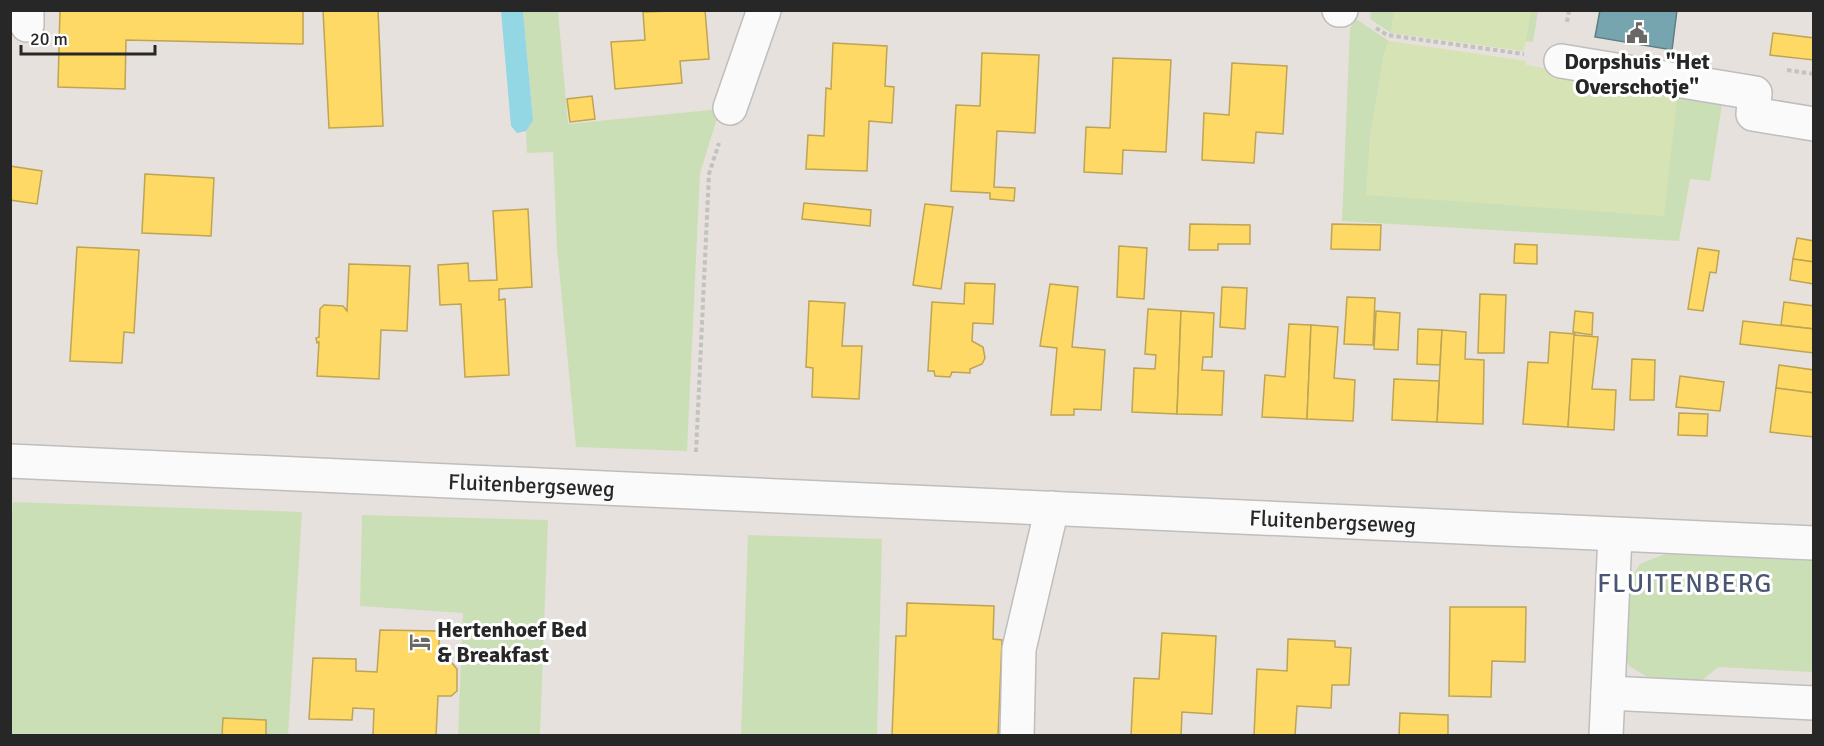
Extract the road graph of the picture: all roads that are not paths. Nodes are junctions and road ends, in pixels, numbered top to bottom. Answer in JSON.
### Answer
{"nodes":[{"id":1,"x":764,"y":10,"type":"edge"},
{"id":2,"x":1561,"y":60,"type":"road end"},
{"id":3,"x":730,"y":108,"type":"road end"},
{"id":4,"x":1814,"y":124,"type":"edge"},
{"id":5,"x":10,"y":461,"type":"edge"},
{"id":6,"x":1052,"y":508,"type":"junction"},
{"id":7,"x":1615,"y":535,"type":"junction"},
{"id":8,"x":1814,"y":543,"type":"edge"},
{"id":9,"x":1608,"y":693,"type":"junction"},
{"id":10,"x":1814,"y":703,"type":"edge"},
{"id":11,"x":1017,"y":735,"type":"edge"},
{"id":12,"x":1606,"y":735,"type":"edge"}],
"edges":[{"from":1,"to":3,"type":"street"},
{"from":2,"to":4,"type":"street"},
{"from":5,"to":6,"type":"street","name":"Fluitenbergseweg"},
{"from":6,"to":7,"type":"street","name":"Fluitenbergseweg"},
{"from":6,"to":11,"type":"street"},
{"from":7,"to":8,"type":"street","name":"Fluitenbergseweg"},
{"from":7,"to":9,"type":"street"},
{"from":9,"to":10,"type":"street"},
{"from":9,"to":12,"type":"street"}]}
